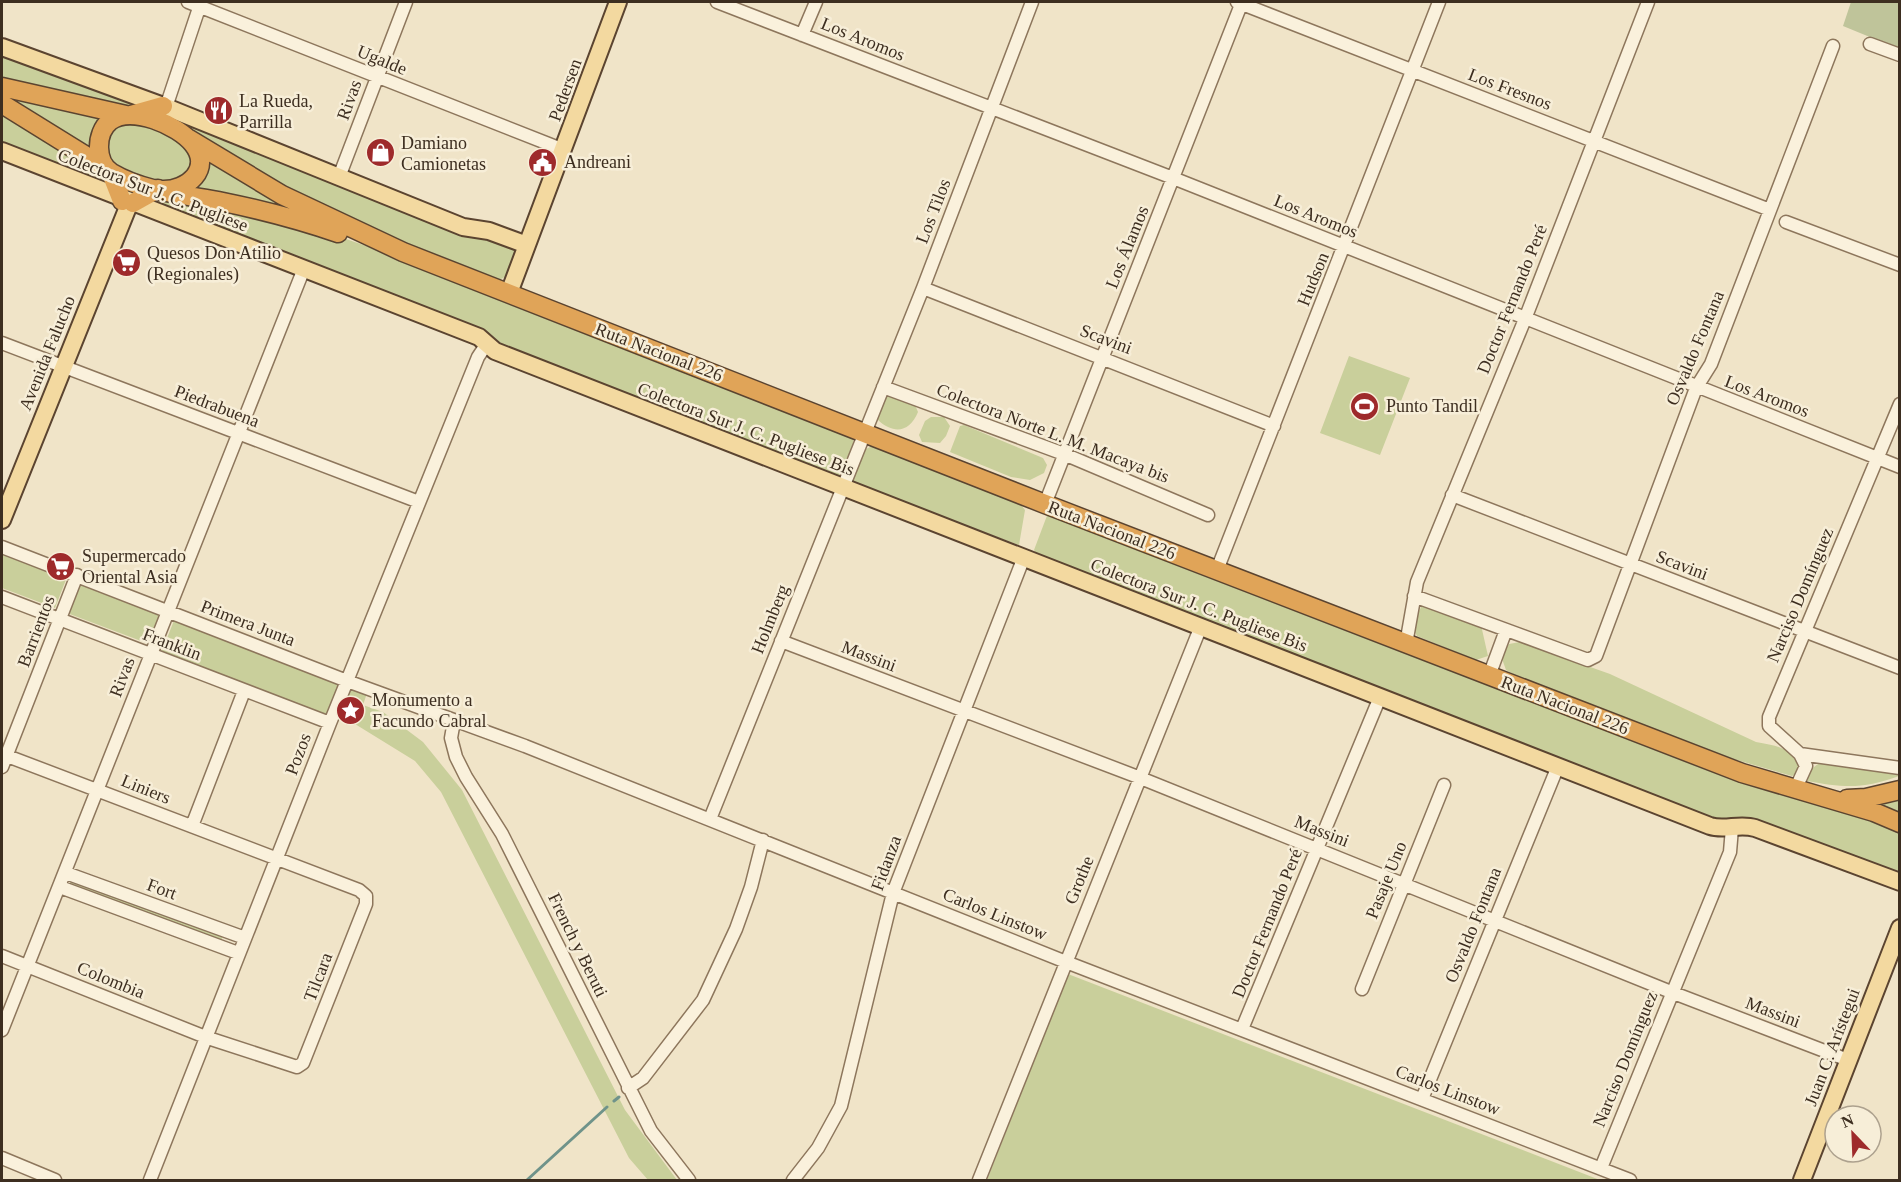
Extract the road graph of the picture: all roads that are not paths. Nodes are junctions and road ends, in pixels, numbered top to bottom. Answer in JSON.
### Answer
{"nodes":[{"id":1,"x":406,"y":2,"type":"edge"},
{"id":2,"x":618,"y":2,"type":"edge"},
{"id":3,"x":717,"y":2,"type":"edge"},
{"id":4,"x":816,"y":2,"type":"edge"},
{"id":5,"x":1032,"y":2,"type":"edge"},
{"id":6,"x":1240,"y":2,"type":"edge"},
{"id":7,"x":1439,"y":2,"type":"edge"},
{"id":8,"x":1648,"y":2,"type":"edge"},
{"id":9,"x":196,"y":3,"type":"edge"},
{"id":10,"x":802,"y":35,"type":"junction"},
{"id":11,"x":1870,"y":44,"type":"dead end"},
{"id":12,"x":1833,"y":46,"type":"dead end"},
{"id":13,"x":2,"y":47,"type":"edge"},
{"id":14,"x":1899,"y":55,"type":"edge"},
{"id":15,"x":1413,"y":70,"type":"junction"},
{"id":16,"x":376,"y":78,"type":"junction"},
{"id":17,"x":2,"y":87,"type":"edge"},
{"id":18,"x":2,"y":104,"type":"edge"},
{"id":19,"x":167,"y":108,"type":"junction"},
{"id":20,"x":990,"y":109,"type":"junction"},
{"id":21,"x":129,"y":115,"type":"junction"},
{"id":22,"x":188,"y":138,"type":"junction"},
{"id":23,"x":1593,"y":141,"type":"junction"},
{"id":24,"x":564,"y":150,"type":"junction"},
{"id":25,"x":2,"y":151,"type":"edge"},
{"id":26,"x":110,"y":171,"type":"junction"},
{"id":27,"x":339,"y":177,"type":"junction"},
{"id":28,"x":1173,"y":178,"type":"junction"},
{"id":29,"x":160,"y":189,"type":"junction"},
{"id":30,"x":129,"y":202,"type":"junction"},
{"id":31,"x":1770,"y":210,"type":"junction"},
{"id":32,"x":1786,"y":222,"type":"dead end"},
{"id":33,"x":527,"y":245,"type":"junction"},
{"id":34,"x":1345,"y":248,"type":"junction"},
{"id":35,"x":403,"y":252,"type":"junction"},
{"id":36,"x":1899,"y":265,"type":"edge"},
{"id":37,"x":303,"y":271,"type":"junction"},
{"id":38,"x":923,"y":288,"type":"junction"},
{"id":39,"x":509,"y":293,"type":"junction"},
{"id":40,"x":1525,"y":319,"type":"junction"},
{"id":41,"x":2,"y":343,"type":"edge"},
{"id":42,"x":489,"y":347,"type":"junction"},
{"id":43,"x":1103,"y":357,"type":"junction"},
{"id":44,"x":62,"y":367,"type":"junction"},
{"id":45,"x":884,"y":387,"type":"junction"},
{"id":46,"x":1696,"y":388,"type":"junction"},
{"id":47,"x":1899,"y":404,"type":"edge"},
{"id":48,"x":1274,"y":426,"type":"junction"},
{"id":49,"x":864,"y":432,"type":"junction"},
{"id":50,"x":238,"y":433,"type":"junction"},
{"id":51,"x":1064,"y":454,"type":"junction"},
{"id":52,"x":1878,"y":458,"type":"junction"},
{"id":53,"x":1899,"y":467,"type":"edge"},
{"id":54,"x":842,"y":488,"type":"junction"},
{"id":55,"x":1452,"y":495,"type":"junction"},
{"id":56,"x":419,"y":502,"type":"junction"},
{"id":57,"x":1045,"y":504,"type":"junction"},
{"id":58,"x":1208,"y":515,"type":"dead end"},
{"id":59,"x":2,"y":520,"type":"edge"},
{"id":60,"x":2,"y":547,"type":"edge"},
{"id":61,"x":1024,"y":557,"type":"junction"},
{"id":62,"x":1629,"y":564,"type":"junction"},
{"id":63,"x":1217,"y":570,"type":"junction"},
{"id":64,"x":77,"y":575,"type":"junction"},
{"id":65,"x":1414,"y":596,"type":"junction"},
{"id":66,"x":2,"y":597,"type":"edge"},
{"id":67,"x":167,"y":611,"type":"junction"},
{"id":68,"x":60,"y":620,"type":"junction"},
{"id":69,"x":1201,"y":626,"type":"junction"},
{"id":70,"x":1506,"y":630,"type":"junction"},
{"id":71,"x":1804,"y":631,"type":"junction"},
{"id":72,"x":781,"y":641,"type":"junction"},
{"id":73,"x":1406,"y":644,"type":"junction"},
{"id":74,"x":150,"y":655,"type":"junction"},
{"id":75,"x":1899,"y":668,"type":"edge"},
{"id":76,"x":1489,"y":676,"type":"junction"},
{"id":77,"x":347,"y":681,"type":"junction"},
{"id":78,"x":244,"y":691,"type":"junction"},
{"id":79,"x":1380,"y":697,"type":"junction"},
{"id":80,"x":964,"y":712,"type":"junction"},
{"id":81,"x":454,"y":720,"type":"junction"},
{"id":82,"x":330,"y":723,"type":"junction"},
{"id":83,"x":1800,"y":754,"type":"junction"},
{"id":84,"x":3,"y":759,"type":"edge"},
{"id":85,"x":1558,"y":766,"type":"junction"},
{"id":86,"x":1899,"y":768,"type":"edge"},
{"id":87,"x":1138,"y":777,"type":"junction"},
{"id":88,"x":1444,"y":785,"type":"dead end"},
{"id":89,"x":98,"y":789,"type":"junction"},
{"id":90,"x":1795,"y":790,"type":"junction"},
{"id":91,"x":1899,"y":790,"type":"edge"},
{"id":92,"x":1824,"y":797,"type":"junction"},
{"id":93,"x":710,"y":819,"type":"junction"},
{"id":94,"x":1899,"y":823,"type":"edge"},
{"id":95,"x":192,"y":826,"type":"junction"},
{"id":96,"x":1732,"y":828,"type":"junction"},
{"id":97,"x":763,"y":840,"type":"junction"},
{"id":98,"x":1317,"y":849,"type":"junction"},
{"id":99,"x":277,"y":860,"type":"junction"},
{"id":100,"x":66,"y":873,"type":"junction"},
{"id":101,"x":1899,"y":882,"type":"edge"},
{"id":102,"x":1404,"y":883,"type":"junction"},
{"id":103,"x":60,"y":887,"type":"junction"},
{"id":104,"x":893,"y":893,"type":"junction"},
{"id":105,"x":366,"y":896,"type":"joint"},
{"id":106,"x":1495,"y":919,"type":"junction"},
{"id":107,"x":245,"y":938,"type":"junction"},
{"id":108,"x":1898,"y":939,"type":"edge"},
{"id":109,"x":238,"y":953,"type":"junction"},
{"id":110,"x":2,"y":956,"type":"edge"},
{"id":111,"x":1066,"y":962,"type":"junction"},
{"id":112,"x":27,"y":966,"type":"junction"},
{"id":113,"x":1362,"y":989,"type":"dead end"},
{"id":114,"x":1671,"y":992,"type":"junction"},
{"id":115,"x":1242,"y":1029,"type":"junction"},
{"id":116,"x":2,"y":1030,"type":"edge"},
{"id":117,"x":208,"y":1038,"type":"junction"},
{"id":118,"x":1848,"y":1060,"type":"junction"},
{"id":119,"x":297,"y":1068,"type":"joint"},
{"id":120,"x":628,"y":1088,"type":"junction"},
{"id":121,"x":1422,"y":1099,"type":"junction"},
{"id":122,"x":2,"y":1158,"type":"edge"},
{"id":123,"x":1601,"y":1168,"type":"junction"},
{"id":124,"x":55,"y":1180,"type":"edge"},
{"id":125,"x":150,"y":1180,"type":"edge"},
{"id":126,"x":688,"y":1180,"type":"edge"},
{"id":127,"x":793,"y":1180,"type":"edge"},
{"id":128,"x":979,"y":1180,"type":"edge"},
{"id":129,"x":1630,"y":1180,"type":"edge"},
{"id":130,"x":1802,"y":1180,"type":"edge"}],
"edges":[{"from":1,"to":16,"type":"street","name":"Rivas"},
{"from":2,"to":24,"type":"main road","name":"Pedersen"},
{"from":3,"to":10,"type":"street","name":"Los Aromos"},
{"from":4,"to":10,"type":"street"},
{"from":5,"to":20,"type":"street","name":"Los Tilos"},
{"from":6,"to":15,"type":"street","name":"Los Fresnos"},
{"from":6,"to":28,"type":"street","name":"Los Álamos"},
{"from":7,"to":15,"type":"street","name":"Hudson"},
{"from":8,"to":23,"type":"street","name":"Doctor Fernando Peré"},
{"from":9,"to":16,"type":"street","name":"Ugalde"},
{"from":9,"to":19,"type":"street"},
{"from":10,"to":20,"type":"street","name":"Los Aromos"},
{"from":11,"to":14,"type":"street"},
{"from":12,"to":31,"type":"street","name":"Osvaldo Fontana"},
{"from":13,"to":19,"type":"main road"},
{"from":15,"to":23,"type":"street","name":"Los Fresnos"},
{"from":15,"to":34,"type":"street","name":"Hudson"},
{"from":16,"to":24,"type":"street","name":"Ugalde"},
{"from":16,"to":27,"type":"street","name":"Rivas"},
{"from":17,"to":21,"type":"highway","name":"Ruta Nacional 226"},
{"from":18,"to":26,"type":"highway","name":"Ruta Nacional 226"},
{"from":19,"to":21,"type":"highway"},
{"from":19,"to":22,"type":"highway"},
{"from":19,"to":27,"type":"main road"},
{"from":20,"to":28,"type":"street","name":"Los Aromos"},
{"from":20,"to":38,"type":"street","name":"Los Tilos"},
{"from":21,"to":22,"type":"highway","name":"Ruta Nacional 226"},
{"from":21,"to":26,"type":"highway"},
{"from":22,"to":29,"type":"highway"},
{"from":22,"to":35,"type":"highway","name":"Ruta Nacional 226"},
{"from":23,"to":31,"type":"street","name":"Los Fresnos"},
{"from":23,"to":40,"type":"street","name":"Doctor Fernando Peré"},
{"from":24,"to":33,"type":"main road","name":"Pedersen"},
{"from":25,"to":30,"type":"main road","name":"Colectora Sur J. C. Pugliese"},
{"from":26,"to":29,"type":"highway","name":"Ruta Nacional 226"},
{"from":26,"to":30,"type":"highway"},
{"from":27,"to":33,"type":"main road"},
{"from":28,"to":34,"type":"street","name":"Los Aromos"},
{"from":28,"to":43,"type":"street","name":"Los Álamos"},
{"from":29,"to":30,"type":"highway"},
{"from":29,"to":35,"type":"highway","name":"Ruta Nacional 226"},
{"from":30,"to":37,"type":"main road","name":"Colectora Sur J. C. Pugliese"},
{"from":30,"to":44,"type":"main road","name":"Avenida Falucho"},
{"from":31,"to":46,"type":"street","name":"Osvaldo Fontana"},
{"from":32,"to":36,"type":"street"},
{"from":33,"to":39,"type":"main road","name":"Pedersen"},
{"from":34,"to":40,"type":"street","name":"Los Aromos"},
{"from":34,"to":48,"type":"street","name":"Hudson"},
{"from":35,"to":39,"type":"highway","name":"Ruta Nacional 226"},
{"from":37,"to":42,"type":"main road","name":"Colectora Sur J. C. Pugliese"},
{"from":37,"to":50,"type":"street","name":"Rivas"},
{"from":38,"to":43,"type":"street","name":"Scavini"},
{"from":38,"to":45,"type":"street","name":"Los Tilos"},
{"from":39,"to":49,"type":"highway","name":"Ruta Nacional 226"},
{"from":40,"to":46,"type":"street","name":"Los Aromos"},
{"from":40,"to":55,"type":"street","name":"Doctor Fernando Peré"},
{"from":41,"to":44,"type":"street","name":"Piedrabuena"},
{"from":42,"to":54,"type":"main road","name":"Colectora Sur J. C. Pugliese Bis"},
{"from":42,"to":56,"type":"street","name":"Pozos"},
{"from":43,"to":48,"type":"street","name":"Scavini"},
{"from":43,"to":51,"type":"street","name":"Los Álamos"},
{"from":44,"to":50,"type":"street","name":"Piedrabuena"},
{"from":44,"to":59,"type":"main road","name":"Avenida Falucho"},
{"from":45,"to":49,"type":"street","name":"Los Tilos"},
{"from":45,"to":51,"type":"street","name":"Colectora Norte L. M. Macaya bis"},
{"from":46,"to":52,"type":"street","name":"Los Aromos"},
{"from":46,"to":62,"type":"street","name":"Osvaldo Fontana"},
{"from":47,"to":52,"type":"street","name":"Narciso Domínguez"},
{"from":48,"to":63,"type":"street","name":"Hudson"},
{"from":49,"to":54,"type":"street","name":"Holmberg"},
{"from":49,"to":57,"type":"highway","name":"Ruta Nacional 226"},
{"from":50,"to":56,"type":"street","name":"Piedrabuena"},
{"from":50,"to":67,"type":"street","name":"Rivas"},
{"from":51,"to":57,"type":"street","name":"Los Álamos"},
{"from":51,"to":58,"type":"street","name":"Colectora Norte L. M. Macaya bis"},
{"from":52,"to":53,"type":"street","name":"Los Aromos"},
{"from":52,"to":71,"type":"street","name":"Narciso Domínguez"},
{"from":54,"to":61,"type":"main road","name":"Colectora Sur J. C. Pugliese Bis"},
{"from":54,"to":72,"type":"street","name":"Holmberg"},
{"from":55,"to":62,"type":"street","name":"Scavini"},
{"from":55,"to":65,"type":"street","name":"Doctor Fernando Peré"},
{"from":56,"to":77,"type":"street","name":"Pozos"},
{"from":57,"to":63,"type":"highway","name":"Ruta Nacional 226"},
{"from":60,"to":64,"type":"street","name":"Primera Junta"},
{"from":61,"to":69,"type":"main road","name":"Colectora Sur J. C. Pugliese Bis"},
{"from":61,"to":80,"type":"street","name":"Fidanza"},
{"from":62,"to":70,"type":"street","name":"Osvaldo Fontana"},
{"from":62,"to":71,"type":"street","name":"Scavini"},
{"from":63,"to":73,"type":"highway","name":"Ruta Nacional 226"},
{"from":64,"to":67,"type":"street","name":"Primera Junta"},
{"from":64,"to":68,"type":"street","name":"Barrientos"},
{"from":65,"to":70,"type":"street"},
{"from":65,"to":73,"type":"street","name":"Doctor Fernando Peré"},
{"from":66,"to":68,"type":"street","name":"Franklin"},
{"from":67,"to":74,"type":"street","name":"Rivas"},
{"from":67,"to":77,"type":"street","name":"Primera Junta"},
{"from":68,"to":74,"type":"street","name":"Franklin"},
{"from":68,"to":84,"type":"street","name":"Barrientos"},
{"from":69,"to":79,"type":"main road","name":"Colectora Sur J. C. Pugliese Bis"},
{"from":69,"to":87,"type":"street","name":"Grothe"},
{"from":70,"to":76,"type":"street"},
{"from":71,"to":75,"type":"street","name":"Scavini"},
{"from":71,"to":83,"type":"street","name":"Narciso Domínguez"},
{"from":72,"to":80,"type":"street","name":"Massini"},
{"from":72,"to":93,"type":"street","name":"Holmberg"},
{"from":73,"to":76,"type":"highway","name":"Ruta Nacional 226"},
{"from":74,"to":78,"type":"street","name":"Franklin"},
{"from":74,"to":89,"type":"street","name":"Rivas"},
{"from":76,"to":90,"type":"highway","name":"Ruta Nacional 226"},
{"from":77,"to":81,"type":"street","name":"Carlos Linstow"},
{"from":77,"to":82,"type":"street","name":"Pozos"},
{"from":78,"to":82,"type":"street","name":"Franklin"},
{"from":78,"to":95,"type":"street"},
{"from":79,"to":85,"type":"main road","name":"Colectora Sur J. C. Pugliese Bis"},
{"from":79,"to":98,"type":"street","name":"Doctor Fernando Peré"},
{"from":80,"to":87,"type":"street","name":"Massini"},
{"from":80,"to":104,"type":"street","name":"Fidanza"},
{"from":81,"to":93,"type":"street","name":"Carlos Linstow"},
{"from":81,"to":120,"type":"street","name":"French y Beruti"},
{"from":82,"to":99,"type":"street","name":"Pozos"},
{"from":83,"to":86,"type":"street"},
{"from":83,"to":90,"type":"street"},
{"from":84,"to":89,"type":"street","name":"Liniers"},
{"from":85,"to":96,"type":"main road","name":"Colectora Sur J. C. Pugliese Bis"},
{"from":85,"to":106,"type":"street","name":"Osvaldo Fontana"},
{"from":87,"to":98,"type":"street","name":"Massini"},
{"from":87,"to":111,"type":"street","name":"Grothe"},
{"from":88,"to":102,"type":"street","name":"Pasaje Uno"},
{"from":89,"to":95,"type":"street","name":"Liniers"},
{"from":89,"to":100,"type":"street","name":"Rivas"},
{"from":90,"to":92,"type":"highway","name":"Ruta Nacional 226"},
{"from":91,"to":92,"type":"highway","name":"Ruta Nacional 226"},
{"from":92,"to":94,"type":"highway","name":"Ruta Nacional 226"},
{"from":93,"to":97,"type":"street","name":"Carlos Linstow"},
{"from":95,"to":99,"type":"street","name":"Liniers"},
{"from":96,"to":101,"type":"main road","name":"Colectora Sur J. C. Pugliese Bis"},
{"from":96,"to":114,"type":"street","name":"Narciso Domínguez"},
{"from":97,"to":104,"type":"street","name":"Carlos Linstow"},
{"from":97,"to":120,"type":"street"},
{"from":98,"to":102,"type":"street","name":"Massini"},
{"from":98,"to":115,"type":"street","name":"Doctor Fernando Peré"},
{"from":99,"to":105,"type":"street","name":"Liniers"},
{"from":99,"to":107,"type":"street","name":"Pozos"},
{"from":100,"to":103,"type":"street","name":"Rivas"},
{"from":100,"to":107,"type":"street","name":"Fort"},
{"from":102,"to":106,"type":"street","name":"Massini"},
{"from":102,"to":113,"type":"street","name":"Pasaje Uno"},
{"from":103,"to":109,"type":"street","name":"Fort"},
{"from":103,"to":112,"type":"street","name":"Rivas"},
{"from":104,"to":111,"type":"street","name":"Carlos Linstow"},
{"from":104,"to":127,"type":"street","name":"Fidanza"},
{"from":105,"to":119,"type":"street","name":"Tilcara"},
{"from":106,"to":114,"type":"street","name":"Massini"},
{"from":106,"to":121,"type":"street","name":"Osvaldo Fontana"},
{"from":107,"to":109,"type":"street","name":"Pozos"},
{"from":108,"to":118,"type":"main road","name":"Juan C. Arístegui"},
{"from":109,"to":117,"type":"street","name":"Pozos"},
{"from":110,"to":112,"type":"street","name":"Colombia"},
{"from":111,"to":115,"type":"street","name":"Carlos Linstow"},
{"from":111,"to":128,"type":"street","name":"Grothe"},
{"from":112,"to":116,"type":"street","name":"Rivas"},
{"from":112,"to":117,"type":"street","name":"Colombia"},
{"from":114,"to":118,"type":"street","name":"Massini"},
{"from":114,"to":123,"type":"street","name":"Narciso Domínguez"},
{"from":115,"to":121,"type":"street","name":"Carlos Linstow"},
{"from":117,"to":119,"type":"street","name":"Colombia"},
{"from":117,"to":125,"type":"street","name":"Pozos"},
{"from":118,"to":130,"type":"main road","name":"Juan C. Arístegui"},
{"from":120,"to":126,"type":"street","name":"French y Beruti"},
{"from":121,"to":123,"type":"street","name":"Carlos Linstow"},
{"from":122,"to":124,"type":"street"},
{"from":123,"to":129,"type":"street","name":"Carlos Linstow"}]}
